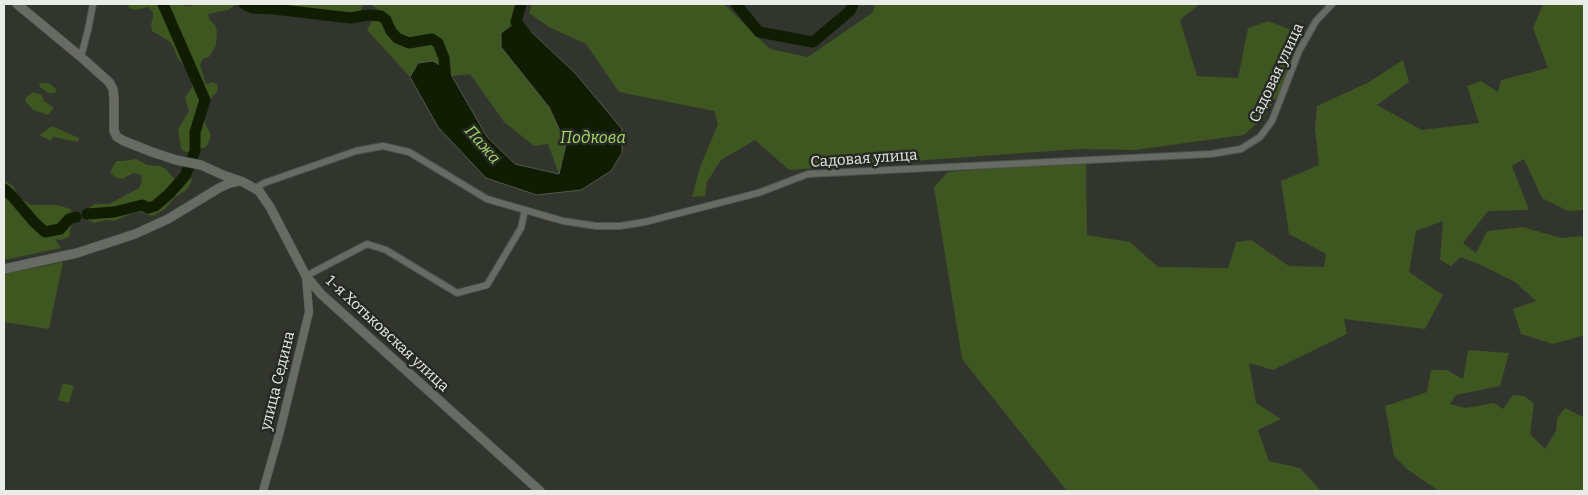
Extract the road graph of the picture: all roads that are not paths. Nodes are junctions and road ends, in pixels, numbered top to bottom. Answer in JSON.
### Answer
{"nodes":[{"id":1,"x":17,"y":4,"type":"edge"},
{"id":2,"x":93,"y":4,"type":"edge"},
{"id":3,"x":1332,"y":4,"type":"edge"},
{"id":4,"x":81,"y":57,"type":"junction"},
{"id":5,"x":201,"y":166,"type":"junction"},
{"id":6,"x":240,"y":181,"type":"junction"},
{"id":7,"x":256,"y":188,"type":"junction"},
{"id":8,"x":214,"y":191,"type":"junction"},
{"id":9,"x":525,"y":210,"type":"junction"},
{"id":10,"x":4,"y":269,"type":"edge"},
{"id":11,"x":306,"y":276,"type":"junction"},
{"id":12,"x":262,"y":491,"type":"edge"},
{"id":13,"x":540,"y":491,"type":"edge"}],
"edges":[{"from":1,"to":4,"type":"main road"},
{"from":2,"to":4,"type":"street"},
{"from":3,"to":9,"type":"street","name":"Садовая улица"},
{"from":4,"to":5,"type":"main road"},
{"from":5,"to":6,"type":"main road"},
{"from":5,"to":8,"type":"main road"},
{"from":6,"to":7,"type":"main road"},
{"from":6,"to":8,"type":"main road"},
{"from":7,"to":9,"type":"street","name":"Садовая улица"},
{"from":7,"to":11,"type":"main road","name":"1-я Хотьковская улица"},
{"from":8,"to":10,"type":"main road"},
{"from":9,"to":11,"type":"street"},
{"from":11,"to":12,"type":"street","name":"улица Седина"},
{"from":11,"to":13,"type":"main road","name":"1-я Хотьковская улица"}]}
